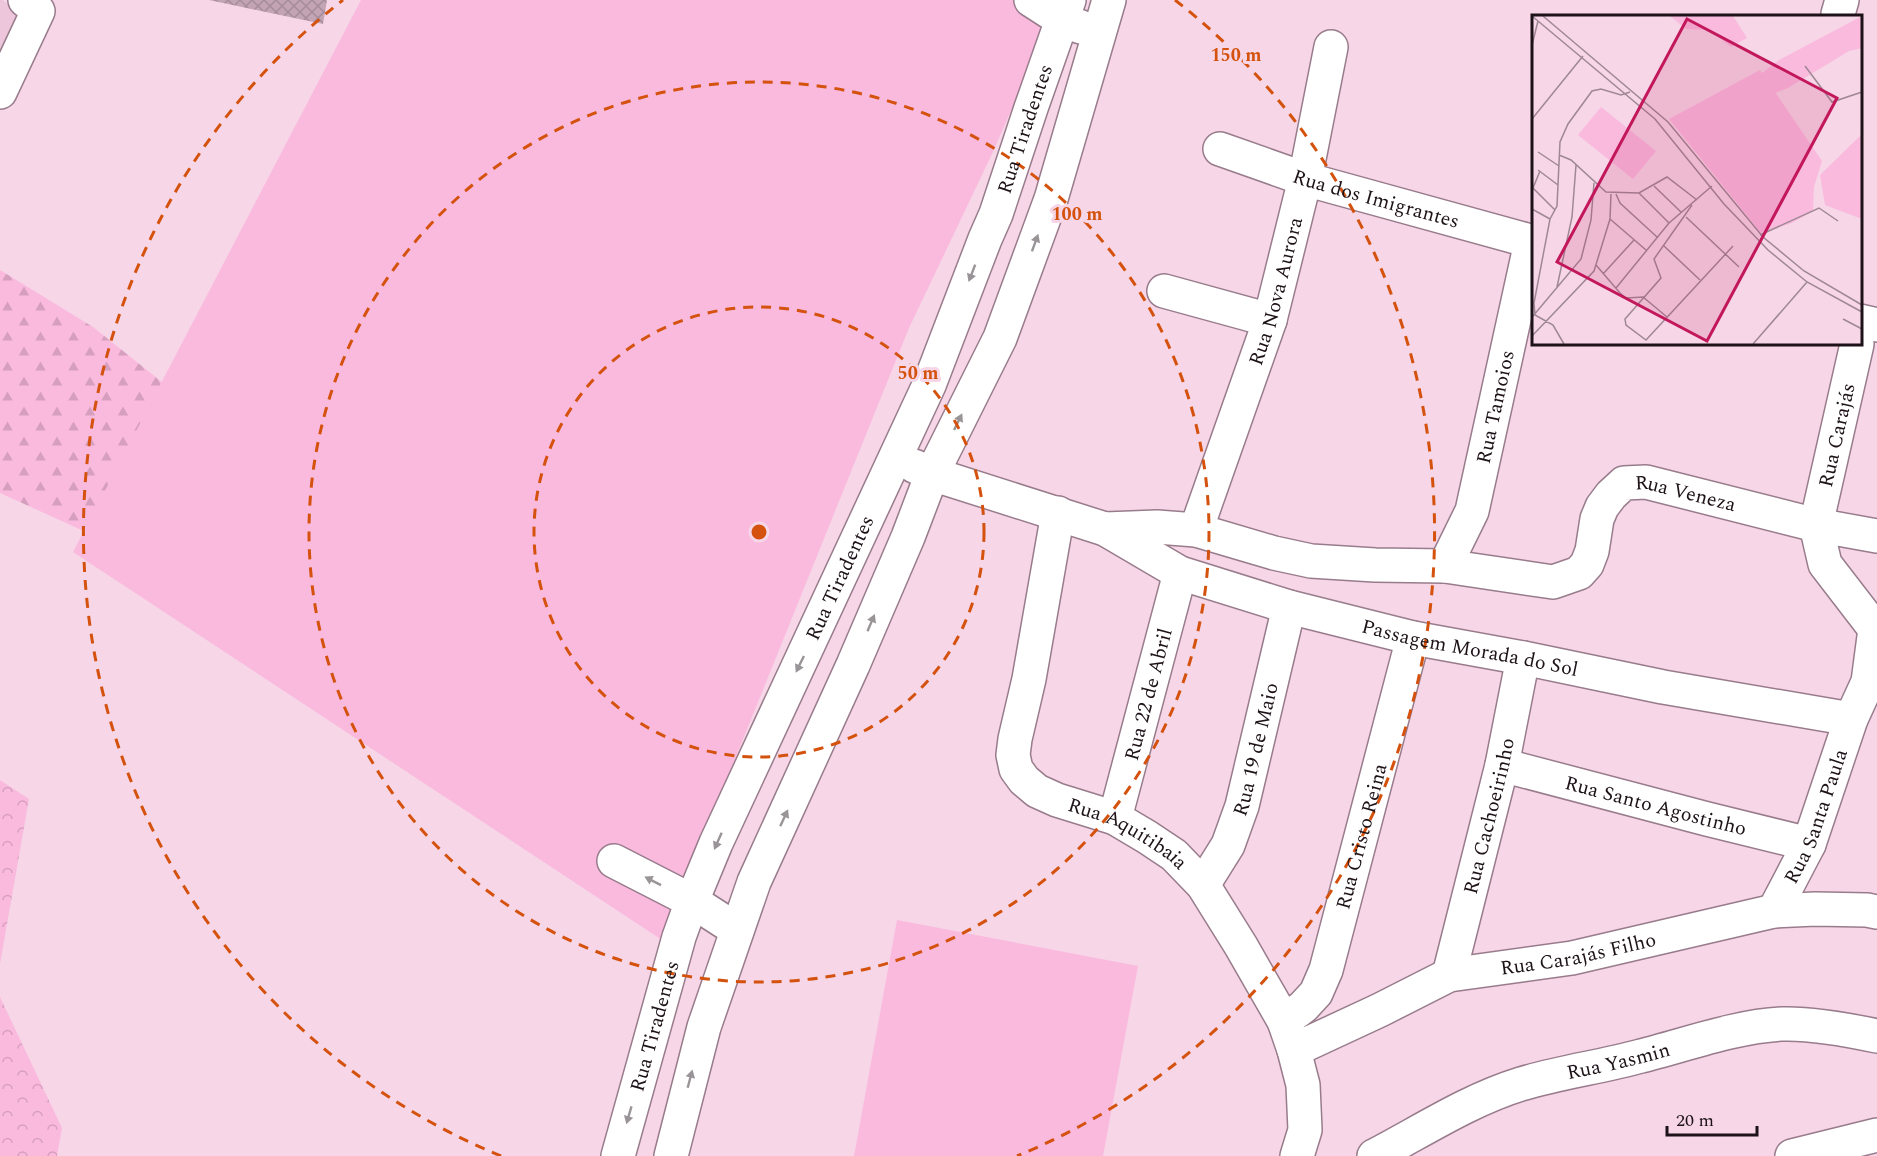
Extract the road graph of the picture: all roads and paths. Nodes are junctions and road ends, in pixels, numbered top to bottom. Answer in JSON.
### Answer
{"nodes":[{"id":1,"x":26,"y":0,"type":"edge"},
{"id":2,"x":1031,"y":0,"type":"edge"},
{"id":3,"x":1109,"y":0,"type":"edge"},
{"id":4,"x":1065,"y":10,"type":"edge"},
{"id":5,"x":1099,"y":35,"type":"junction"},
{"id":6,"x":1331,"y":47,"type":"dead end"},
{"id":7,"x":0,"y":92,"type":"edge"},
{"id":8,"x":1220,"y":149,"type":"dead end"},
{"id":9,"x":1305,"y":179,"type":"junction"},
{"id":10,"x":1532,"y":242,"type":"edge"},
{"id":11,"x":1164,"y":291,"type":"dead end"},
{"id":12,"x":1270,"y":320,"type":"junction"},
{"id":13,"x":1859,"y":345,"type":"edge"},
{"id":14,"x":896,"y":459,"type":"junction"},
{"id":15,"x":932,"y":474,"type":"junction"},
{"id":16,"x":1058,"y":513,"type":"junction"},
{"id":17,"x":1816,"y":525,"type":"junction"},
{"id":18,"x":1105,"y":529,"type":"junction"},
{"id":19,"x":1196,"y":530,"type":"junction"},
{"id":20,"x":1877,"y":536,"type":"edge"},
{"id":21,"x":1445,"y":566,"type":"junction"},
{"id":22,"x":1180,"y":573,"type":"junction"},
{"id":23,"x":1289,"y":607,"type":"junction"},
{"id":24,"x":1413,"y":638,"type":"junction"},
{"id":25,"x":1523,"y":658,"type":"junction"},
{"id":26,"x":1851,"y":719,"type":"junction"},
{"id":27,"x":768,"y":731,"type":"junction"},
{"id":28,"x":813,"y":753,"type":"junction"},
{"id":29,"x":1503,"y":765,"type":"junction"},
{"id":30,"x":1115,"y":818,"type":"junction"},
{"id":31,"x":1809,"y":844,"type":"junction"},
{"id":32,"x":614,"y":861,"type":"dead end"},
{"id":33,"x":1203,"y":885,"type":"junction"},
{"id":34,"x":692,"y":901,"type":"junction"},
{"id":35,"x":1774,"y":911,"type":"junction"},
{"id":36,"x":1877,"y":912,"type":"edge"},
{"id":37,"x":737,"y":930,"type":"junction"},
{"id":38,"x":679,"y":937,"type":"junction"},
{"id":39,"x":726,"y":965,"type":"junction"},
{"id":40,"x":1449,"y":975,"type":"junction"},
{"id":41,"x":1289,"y":1036,"type":"junction"},
{"id":42,"x":1877,"y":1036,"type":"edge"},
{"id":43,"x":1877,"y":1135,"type":"edge"},
{"id":44,"x":618,"y":1156,"type":"edge"},
{"id":45,"x":671,"y":1156,"type":"edge"},
{"id":46,"x":1297,"y":1156,"type":"edge"},
{"id":47,"x":1374,"y":1156,"type":"edge"},
{"id":48,"x":1792,"y":1156,"type":"edge"}],
"edges":[{"from":1,"to":7,"type":"street"},
{"from":2,"to":4,"type":"street"},
{"from":3,"to":5,"type":"street"},
{"from":4,"to":5,"type":"street"},
{"from":4,"to":14,"type":"street","name":"Rua Tiradentes","one_way":true},
{"from":15,"to":5,"type":"street","one_way":true},
{"from":6,"to":9,"type":"street","name":"Rua Nova Aurora"},
{"from":8,"to":9,"type":"street","name":"Rua dos Imigrantes"},
{"from":9,"to":10,"type":"street","name":"Rua dos Imigrantes"},
{"from":9,"to":12,"type":"street","name":"Rua Nova Aurora"},
{"from":10,"to":21,"type":"street","name":"Rua Tamoios"},
{"from":11,"to":12,"type":"street"},
{"from":12,"to":19,"type":"street","name":"Rua Nova Aurora"},
{"from":13,"to":17,"type":"street","name":"Rua Carajás"},
{"from":14,"to":15,"type":"street","name":"Passagem Morada do Sol"},
{"from":14,"to":27,"type":"street","name":"Rua Tiradentes","one_way":true},
{"from":15,"to":16,"type":"street","name":"Passagem Morada do Sol"},
{"from":28,"to":15,"type":"street","one_way":true},
{"from":16,"to":18,"type":"street","name":"Passagem Morada do Sol"},
{"from":16,"to":30,"type":"street","name":"Rua Aquitibaia"},
{"from":17,"to":20,"type":"street","name":"Rua Veneza"},
{"from":17,"to":21,"type":"street","name":"Rua Veneza"},
{"from":17,"to":26,"type":"street","name":"Rua Santa Paula"},
{"from":18,"to":19,"type":"street","name":"Passagem Morada do Sol"},
{"from":18,"to":22,"type":"street","name":"Passagem Morada do Sol"},
{"from":19,"to":21,"type":"street","name":"Passagem Morada do Sol"},
{"from":22,"to":23,"type":"street","name":"Passagem Morada do Sol"},
{"from":22,"to":30,"type":"street","name":"Rua 22 de Abril"},
{"from":23,"to":24,"type":"street","name":"Passagem Morada do Sol"},
{"from":23,"to":33,"type":"street","name":"Rua 19 de Maio"},
{"from":24,"to":25,"type":"street","name":"Passagem Morada do Sol"},
{"from":24,"to":41,"type":"street","name":"Rua Cristo Reina"},
{"from":25,"to":26,"type":"street","name":"Passagem Morada do Sol"},
{"from":25,"to":29,"type":"street","name":"Rua Cachoeirinho"},
{"from":26,"to":31,"type":"street","name":"Rua Santa Paula"},
{"from":27,"to":28,"type":"street"},
{"from":27,"to":34,"type":"street","name":"Rua Tiradentes","one_way":true},
{"from":37,"to":28,"type":"street","one_way":true},
{"from":29,"to":31,"type":"street","name":"Rua Santo Agostinho"},
{"from":29,"to":40,"type":"street","name":"Rua Cachoeirinho"},
{"from":30,"to":33,"type":"street","name":"Rua Aquitibaia"},
{"from":31,"to":35,"type":"street","name":"Rua Santa Paula"},
{"from":34,"to":32,"type":"street","one_way":true},
{"from":33,"to":41,"type":"street","name":"Rua Aquitibaia"},
{"from":34,"to":37,"type":"street"},
{"from":34,"to":38,"type":"street","name":"Rua Tiradentes"},
{"from":35,"to":36,"type":"street","name":"Rua Carajás Filho"},
{"from":35,"to":40,"type":"street","name":"Rua Carajás Filho"},
{"from":37,"to":39,"type":"street"},
{"from":38,"to":39,"type":"street"},
{"from":38,"to":44,"type":"street","name":"Rua Tiradentes","one_way":true},
{"from":45,"to":39,"type":"street","one_way":true},
{"from":40,"to":41,"type":"street","name":"Rua Carajás Filho"},
{"from":41,"to":46,"type":"street","name":"Rua Aquitibaia"},
{"from":42,"to":47,"type":"street","name":"Rua Yasmin"},
{"from":43,"to":48,"type":"street"}]}
